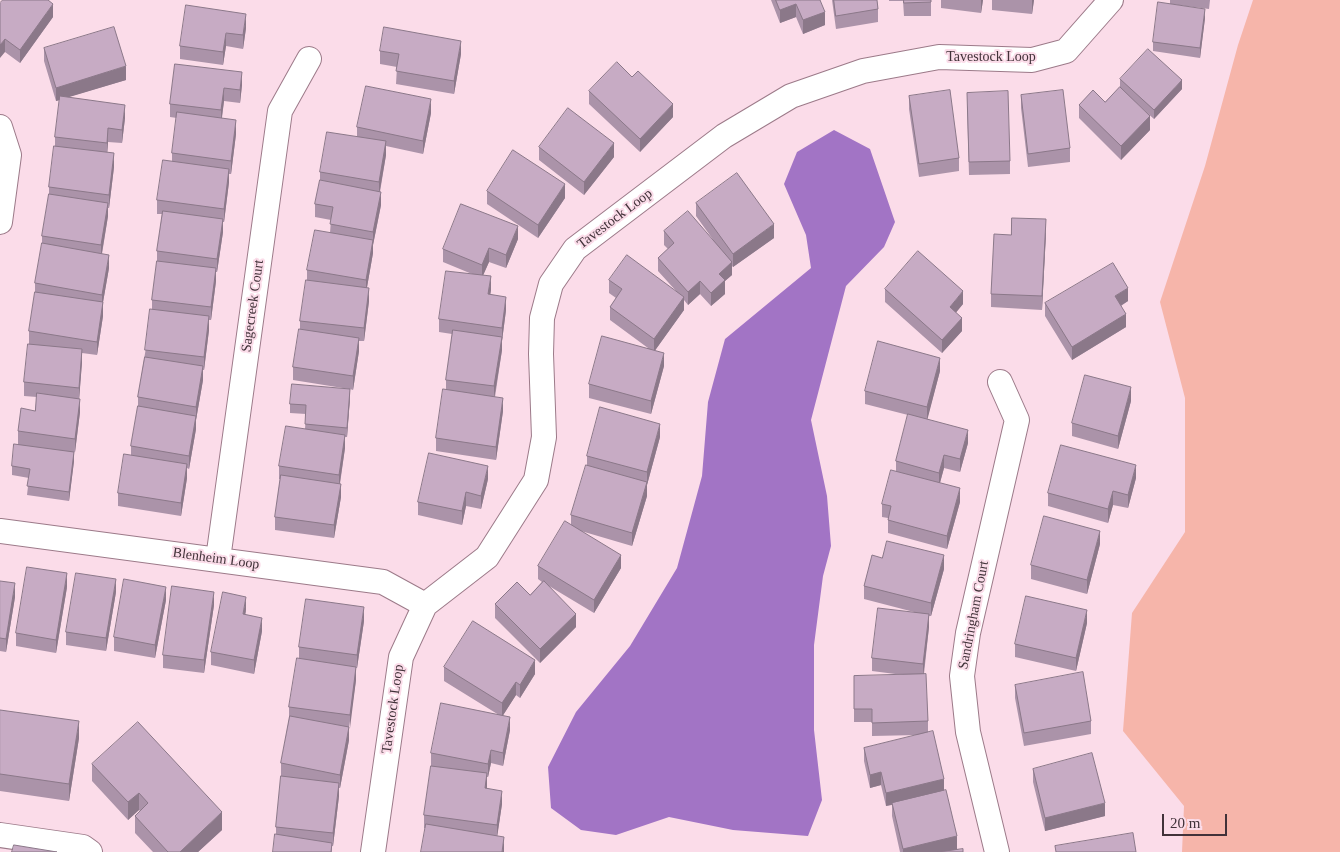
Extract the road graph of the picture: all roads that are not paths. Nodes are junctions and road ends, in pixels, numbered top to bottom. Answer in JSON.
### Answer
{"nodes":[{"id":1,"x":1111,"y":0,"type":"edge"},
{"id":2,"x":309,"y":59,"type":"dead end"},
{"id":3,"x":0,"y":127,"type":"edge"},
{"id":4,"x":0,"y":222,"type":"edge"},
{"id":5,"x":1000,"y":382,"type":"dead end"},
{"id":6,"x":0,"y":531,"type":"edge"},
{"id":7,"x":218,"y":559,"type":"junction"},
{"id":8,"x":425,"y":605,"type":"junction"},
{"id":9,"x":0,"y":835,"type":"edge"},
{"id":10,"x":90,"y":852,"type":"edge"},
{"id":11,"x":373,"y":852,"type":"edge"},
{"id":12,"x":997,"y":852,"type":"edge"}],
"edges":[{"from":1,"to":8,"type":"street","name":"Tavestock Loop"},
{"from":2,"to":7,"type":"street","name":"Sagecreek Court"},
{"from":3,"to":4,"type":"street"},
{"from":5,"to":12,"type":"street","name":"Sandringham Court"},
{"from":6,"to":7,"type":"street","name":"Blenheim Loop"},
{"from":7,"to":8,"type":"street","name":"Blenheim Loop"},
{"from":8,"to":11,"type":"street","name":"Tavestock Loop"},
{"from":9,"to":10,"type":"street"}]}
